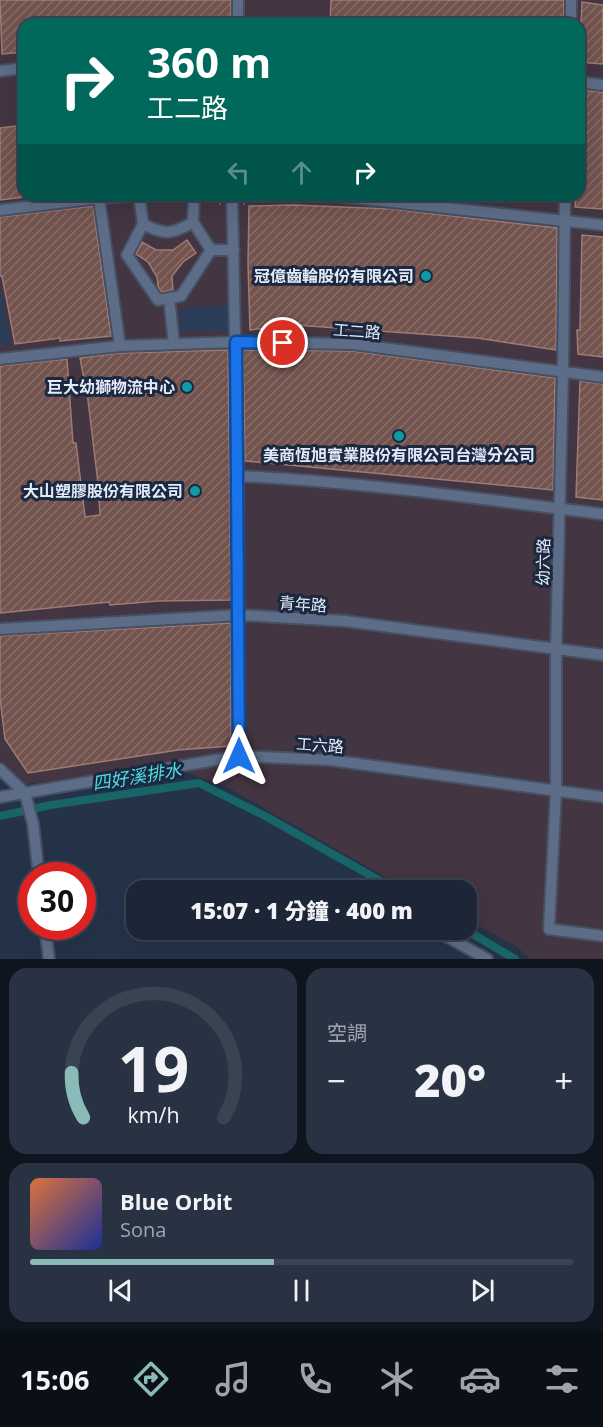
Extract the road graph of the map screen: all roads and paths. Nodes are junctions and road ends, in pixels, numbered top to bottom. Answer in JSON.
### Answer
{"nodes":[{"id":1,"x":238,"y":0,"type":"edge"},
{"id":2,"x":571,"y":0,"type":"edge"},
{"id":3,"x":238,"y":18,"type":"edge"},
{"id":4,"x":571,"y":18,"type":"edge"},
{"id":5,"x":18,"y":69,"type":"edge"},
{"id":6,"x":0,"y":71,"type":"edge"},
{"id":7,"x":585,"y":83,"type":"edge"},
{"id":8,"x":603,"y":85,"type":"edge"},
{"id":9,"x":74,"y":201,"type":"edge"},
{"id":10,"x":99,"y":201,"type":"edge"},
{"id":11,"x":140,"y":201,"type":"edge"},
{"id":12,"x":194,"y":201,"type":"edge"},
{"id":13,"x":232,"y":201,"type":"edge"},
{"id":14,"x":244,"y":201,"type":"edge"},
{"id":15,"x":384,"y":201,"type":"edge"},
{"id":16,"x":565,"y":201,"type":"edge"},
{"id":17,"x":244,"y":205,"type":"dead end"},
{"id":18,"x":0,"y":210,"type":"edge"},
{"id":19,"x":563,"y":220,"type":"junction"},
{"id":20,"x":193,"y":222,"type":"junction"},
{"id":21,"x":143,"y":224,"type":"junction"},
{"id":22,"x":603,"y":225,"type":"edge"},
{"id":23,"x":211,"y":250,"type":"junction"},
{"id":24,"x":234,"y":250,"type":"junction"},
{"id":25,"x":127,"y":255,"type":"junction"},
{"id":26,"x":107,"y":256,"type":"junction"},
{"id":27,"x":169,"y":298,"type":"junction"},
{"id":28,"x":236,"y":342,"type":"junction"},
{"id":29,"x":174,"y":344,"type":"junction"},
{"id":30,"x":120,"y":346,"type":"junction"},
{"id":31,"x":0,"y":359,"type":"edge"},
{"id":32,"x":563,"y":372,"type":"junction"},
{"id":33,"x":603,"y":377,"type":"edge"},
{"id":34,"x":238,"y":476,"type":"junction"},
{"id":35,"x":559,"y":508,"type":"junction"},
{"id":36,"x":603,"y":514,"type":"edge"},
{"id":37,"x":239,"y":615,"type":"junction"},
{"id":38,"x":0,"y":628,"type":"edge"},
{"id":39,"x":556,"y":650,"type":"junction"},
{"id":40,"x":603,"y":655,"type":"edge"},
{"id":41,"x":239,"y":756,"type":"junction"},
{"id":42,"x":0,"y":769,"type":"edge"},
{"id":43,"x":556,"y":791,"type":"junction"},
{"id":44,"x":25,"y":793,"type":"junction"},
{"id":45,"x":0,"y":797,"type":"edge"},
{"id":46,"x":603,"y":797,"type":"edge"},
{"id":47,"x":37,"y":862,"type":"edge"},
{"id":48,"x":603,"y":936,"type":"edge"},
{"id":49,"x":47,"y":940,"type":"edge"},
{"id":50,"x":453,"y":940,"type":"edge"},
{"id":51,"x":49,"y":959,"type":"edge"},
{"id":52,"x":487,"y":959,"type":"edge"}],
"edges":[{"from":1,"to":3,"type":"street"},
{"from":2,"to":4,"type":"street"},
{"from":5,"to":6,"type":"street"},
{"from":7,"to":8,"type":"street"},
{"from":9,"to":18,"type":"street"},
{"from":10,"to":26,"type":"street"},
{"from":11,"to":21,"type":"street"},
{"from":12,"to":20,"type":"street"},
{"from":13,"to":24,"type":"street"},
{"from":14,"to":17,"type":"path"},
{"from":15,"to":19,"type":"street"},
{"from":16,"to":19,"type":"street","name":"幼六路"},
{"from":19,"to":22,"type":"street"},
{"from":19,"to":32,"type":"street","name":"幼六路"},
{"from":20,"to":21,"type":"street"},
{"from":20,"to":23,"type":"street"},
{"from":21,"to":25,"type":"street"},
{"from":23,"to":24,"type":"street"},
{"from":23,"to":27,"type":"street"},
{"from":24,"to":28,"type":"street"},
{"from":25,"to":26,"type":"street"},
{"from":25,"to":27,"type":"street"},
{"from":26,"to":30,"type":"street"},
{"from":27,"to":29,"type":"street"},
{"from":28,"to":29,"type":"street","name":"工二路"},
{"from":28,"to":32,"type":"street","name":"工二路"},
{"from":28,"to":34,"type":"street"},
{"from":29,"to":30,"type":"street","name":"工二路"},
{"from":30,"to":31,"type":"street","name":"工二路"},
{"from":32,"to":33,"type":"street","name":"工二路"},
{"from":32,"to":35,"type":"street","name":"幼六路"},
{"from":34,"to":35,"type":"street"},
{"from":34,"to":37,"type":"street"},
{"from":35,"to":36,"type":"street"},
{"from":35,"to":39,"type":"street","name":"幼六路"},
{"from":37,"to":38,"type":"street","name":"青年路"},
{"from":37,"to":39,"type":"street","name":"青年路"},
{"from":37,"to":41,"type":"street"},
{"from":39,"to":40,"type":"street","name":"青年路"},
{"from":39,"to":43,"type":"street","name":"幼六路"},
{"from":41,"to":43,"type":"street","name":"工六路"},
{"from":41,"to":44,"type":"street","name":"工六路"},
{"from":42,"to":44,"type":"street"},
{"from":43,"to":46,"type":"street","name":"工六路"},
{"from":43,"to":48,"type":"street","name":"幼六路"},
{"from":44,"to":45,"type":"street","name":"工六路"},
{"from":44,"to":47,"type":"street"},
{"from":49,"to":51,"type":"street"},
{"from":50,"to":52,"type":"street"}]}
